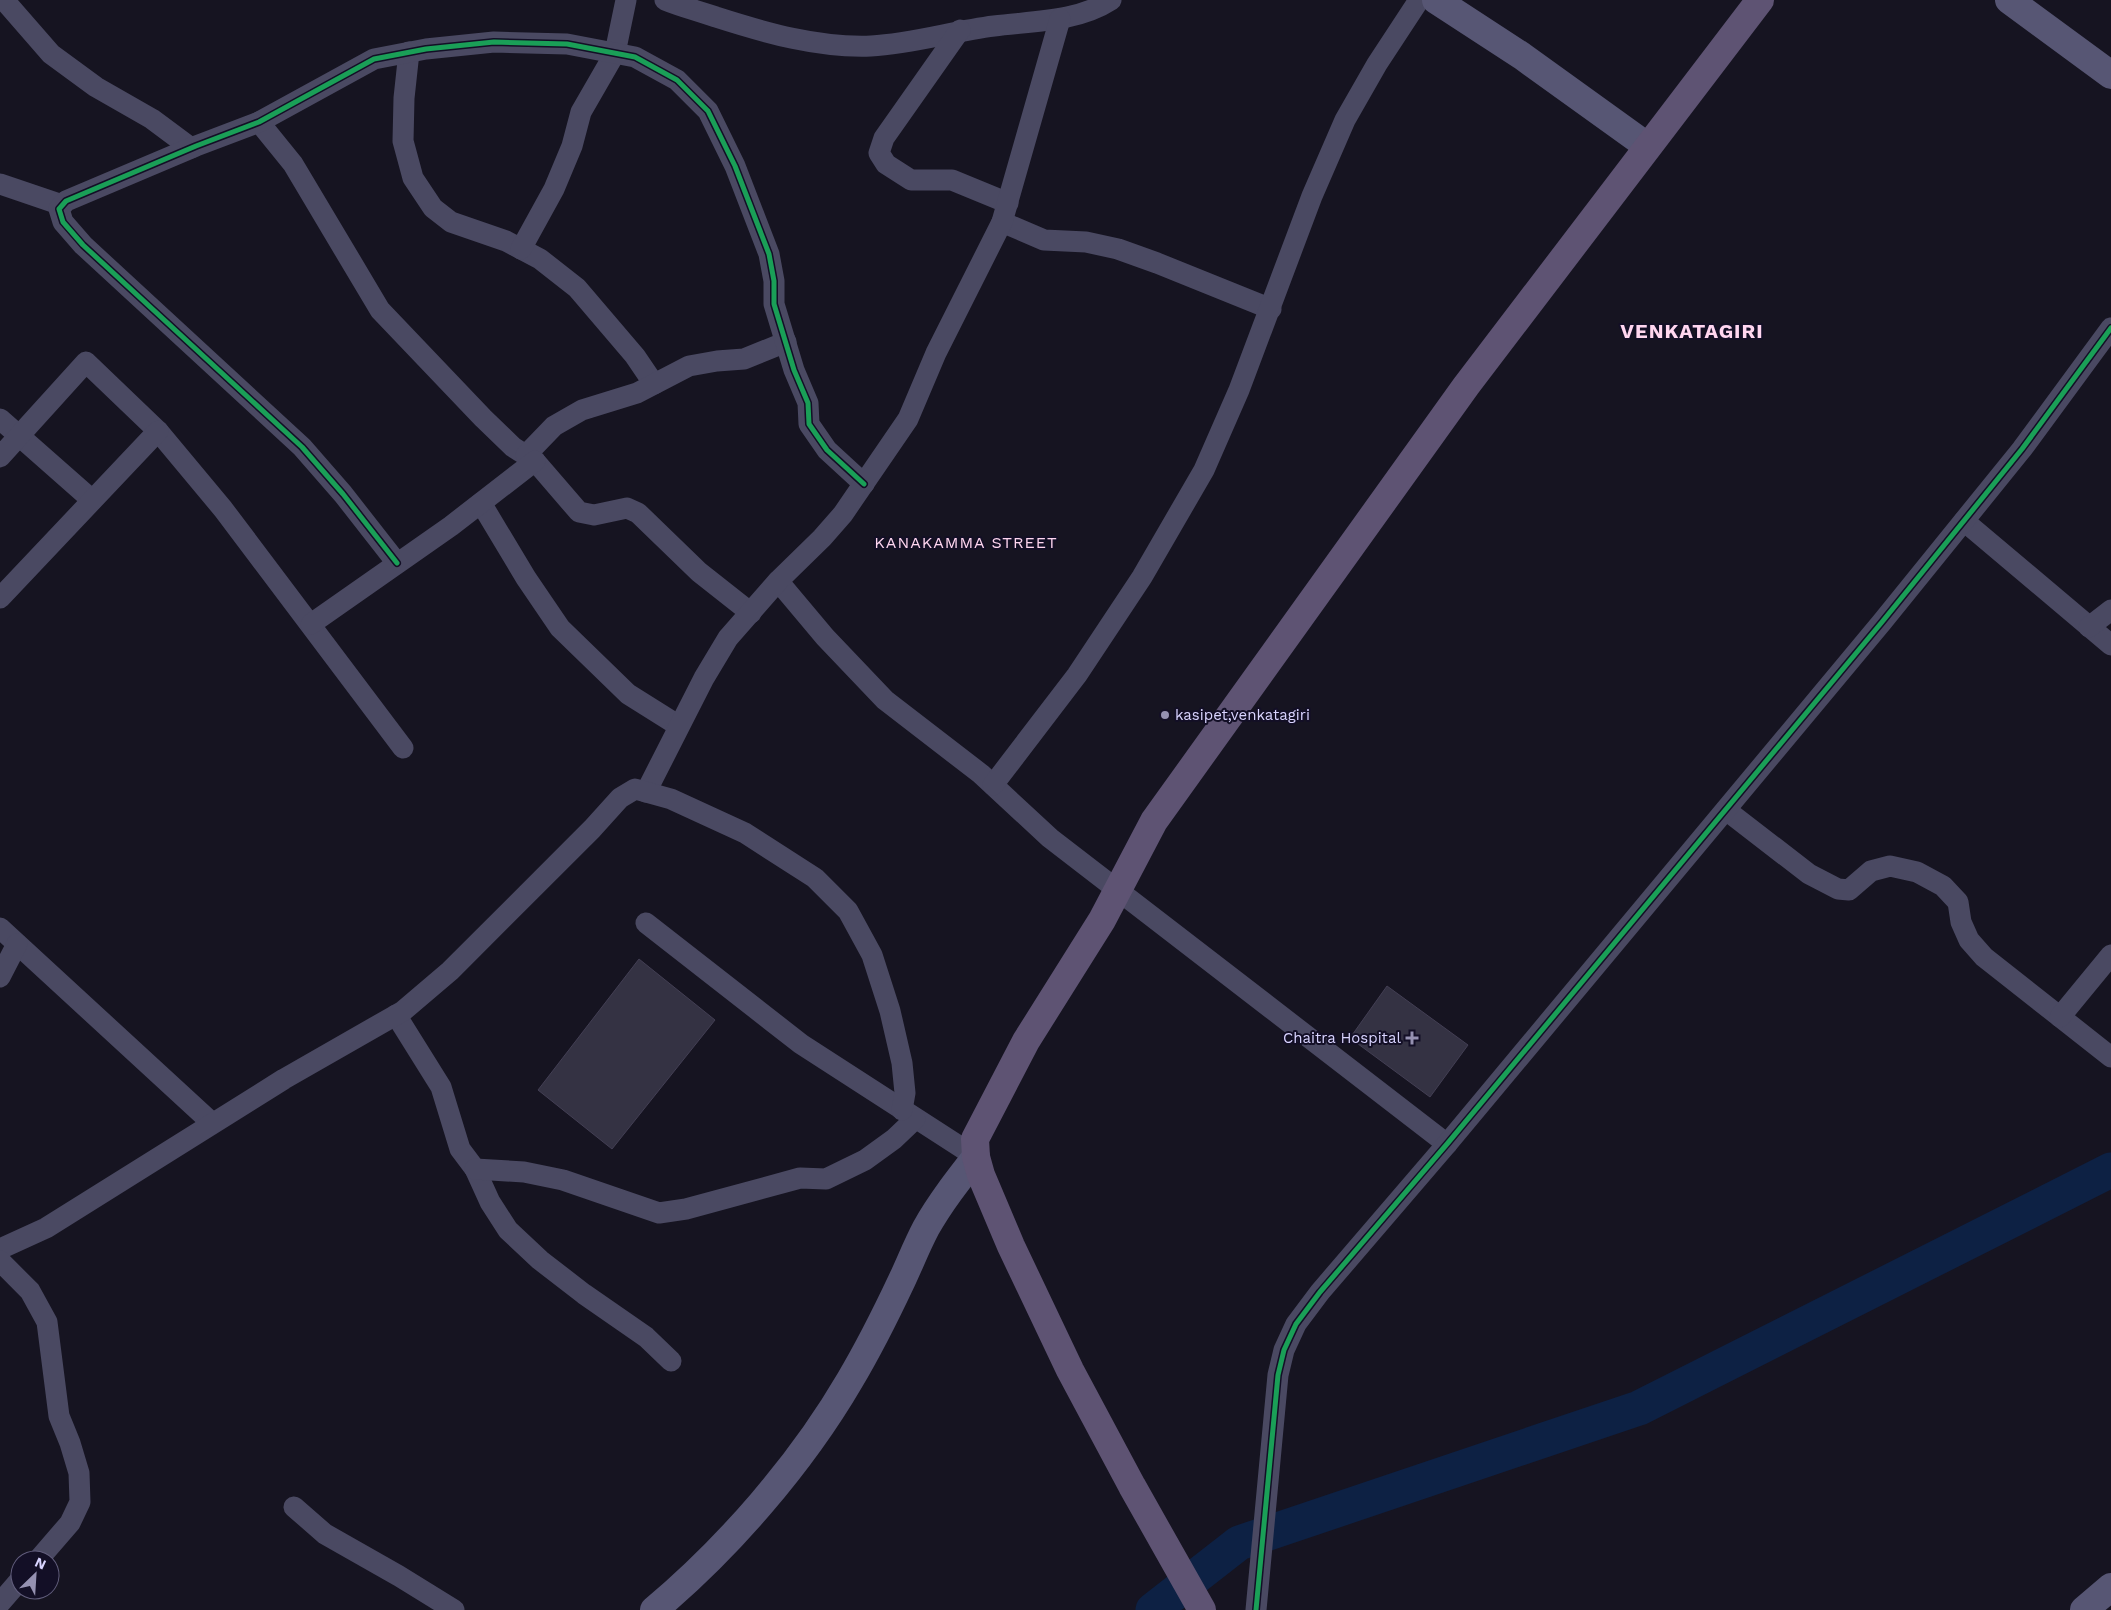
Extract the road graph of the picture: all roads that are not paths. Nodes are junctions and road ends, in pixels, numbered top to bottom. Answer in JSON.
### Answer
{"nodes":[{"id":1,"x":4,"y":0,"type":"edge"},
{"id":2,"x":626,"y":0,"type":"edge"},
{"id":3,"x":666,"y":0,"type":"edge"},
{"id":4,"x":1111,"y":0,"type":"edge"},
{"id":5,"x":1419,"y":0,"type":"edge"},
{"id":6,"x":1436,"y":0,"type":"edge"},
{"id":7,"x":1760,"y":0,"type":"edge"},
{"id":8,"x":2009,"y":0,"type":"edge"},
{"id":9,"x":1060,"y":19,"type":"junction"},
{"id":10,"x":960,"y":30,"type":"junction"},
{"id":11,"x":409,"y":52,"type":"junction"},
{"id":12,"x":615,"y":53,"type":"junction"},
{"id":13,"x":2111,"y":75,"type":"edge"},
{"id":14,"x":259,"y":122,"type":"junction"},
{"id":15,"x":1647,"y":146,"type":"junction"},
{"id":16,"x":191,"y":148,"type":"junction"},
{"id":17,"x":0,"y":184,"type":"edge"},
{"id":18,"x":62,"y":205,"type":"junction"},
{"id":19,"x":1005,"y":212,"type":"junction"},
{"id":20,"x":520,"y":249,"type":"junction"},
{"id":21,"x":1271,"y":309,"type":"junction"},
{"id":22,"x":2111,"y":328,"type":"edge"},
{"id":23,"x":786,"y":342,"type":"junction"},
{"id":24,"x":654,"y":384,"type":"junction"},
{"id":25,"x":0,"y":419,"type":"edge"},
{"id":26,"x":158,"y":431,"type":"junction"},
{"id":27,"x":19,"y":436,"type":"junction"},
{"id":28,"x":0,"y":457,"type":"edge"},
{"id":29,"x":530,"y":458,"type":"junction"},
{"id":30,"x":864,"y":484,"type":"junction"},
{"id":31,"x":92,"y":500,"type":"junction"},
{"id":32,"x":480,"y":503,"type":"junction"},
{"id":33,"x":1964,"y":521,"type":"junction"},
{"id":34,"x":397,"y":563,"type":"junction"},
{"id":35,"x":778,"y":581,"type":"junction"},
{"id":36,"x":0,"y":598,"type":"edge"},
{"id":37,"x":2111,"y":610,"type":"edge"},
{"id":38,"x":751,"y":612,"type":"junction"},
{"id":39,"x":311,"y":624,"type":"junction"},
{"id":40,"x":2089,"y":627,"type":"junction"},
{"id":41,"x":2111,"y":645,"type":"edge"},
{"id":42,"x":675,"y":733,"type":"junction"},
{"id":43,"x":403,"y":748,"type":"dead end"},
{"id":44,"x":993,"y":785,"type":"junction"},
{"id":45,"x":646,"y":792,"type":"junction"},
{"id":46,"x":1726,"y":810,"type":"junction"},
{"id":47,"x":1117,"y":889,"type":"junction"},
{"id":48,"x":646,"y":923,"type":"dead end"},
{"id":49,"x":0,"y":928,"type":"edge"},
{"id":50,"x":17,"y":944,"type":"junction"},
{"id":51,"x":2111,"y":955,"type":"edge"},
{"id":52,"x":0,"y":977,"type":"edge"},
{"id":53,"x":396,"y":1015,"type":"junction"},
{"id":54,"x":2060,"y":1017,"type":"junction"},
{"id":55,"x":2111,"y":1057,"type":"edge"},
{"id":56,"x":909,"y":1114,"type":"junction"},
{"id":57,"x":212,"y":1123,"type":"junction"},
{"id":58,"x":1448,"y":1144,"type":"junction"},
{"id":59,"x":976,"y":1156,"type":"junction"},
{"id":60,"x":475,"y":1169,"type":"junction"},
{"id":61,"x":0,"y":1249,"type":"edge"},
{"id":62,"x":0,"y":1261,"type":"edge"},
{"id":63,"x":671,"y":1361,"type":"dead end"},
{"id":64,"x":294,"y":1508,"type":"dead end"},
{"id":65,"x":47,"y":1550,"type":"edge"},
{"id":66,"x":2111,"y":1587,"type":"edge"},
{"id":67,"x":10,"y":1592,"type":"edge"},
{"id":68,"x":0,"y":1603,"type":"edge"},
{"id":69,"x":454,"y":1610,"type":"edge"},
{"id":70,"x":654,"y":1610,"type":"edge"},
{"id":71,"x":1202,"y":1610,"type":"edge"},
{"id":72,"x":1256,"y":1610,"type":"edge"},
{"id":73,"x":2084,"y":1610,"type":"edge"}],
"edges":[{"from":1,"to":16,"type":"street"},
{"from":2,"to":12,"type":"street"},
{"from":3,"to":10,"type":"street"},
{"from":4,"to":9,"type":"street"},
{"from":5,"to":21,"type":"street"},
{"from":6,"to":15,"type":"main road"},
{"from":7,"to":15,"type":"main road"},
{"from":8,"to":13,"type":"main road"},
{"from":9,"to":10,"type":"street"},
{"from":9,"to":19,"type":"street"},
{"from":10,"to":19,"type":"street"},
{"from":11,"to":12,"type":"street"},
{"from":11,"to":14,"type":"street"},
{"from":11,"to":20,"type":"street"},
{"from":12,"to":20,"type":"street"},
{"from":12,"to":23,"type":"street"},
{"from":14,"to":16,"type":"street"},
{"from":14,"to":29,"type":"street"},
{"from":15,"to":47,"type":"main road"},
{"from":16,"to":18,"type":"street"},
{"from":17,"to":18,"type":"street"},
{"from":18,"to":34,"type":"street"},
{"from":19,"to":21,"type":"street"},
{"from":19,"to":30,"type":"street"},
{"from":20,"to":24,"type":"street"},
{"from":21,"to":44,"type":"street"},
{"from":22,"to":33,"type":"street"},
{"from":23,"to":24,"type":"street"},
{"from":23,"to":30,"type":"street"},
{"from":24,"to":29,"type":"street"},
{"from":25,"to":27,"type":"street"},
{"from":26,"to":27,"type":"street"},
{"from":26,"to":31,"type":"street"},
{"from":26,"to":39,"type":"street"},
{"from":27,"to":28,"type":"street"},
{"from":27,"to":31,"type":"street"},
{"from":29,"to":32,"type":"street"},
{"from":29,"to":38,"type":"street"},
{"from":30,"to":35,"type":"street"},
{"from":31,"to":36,"type":"street"},
{"from":32,"to":34,"type":"street"},
{"from":32,"to":42,"type":"street"},
{"from":33,"to":40,"type":"street"},
{"from":33,"to":46,"type":"street"},
{"from":34,"to":39,"type":"street"},
{"from":35,"to":38,"type":"street"},
{"from":35,"to":44,"type":"street"},
{"from":37,"to":40,"type":"street"},
{"from":38,"to":42,"type":"street"},
{"from":39,"to":43,"type":"street"},
{"from":40,"to":41,"type":"street"},
{"from":42,"to":45,"type":"street"},
{"from":44,"to":47,"type":"street"},
{"from":45,"to":53,"type":"street"},
{"from":45,"to":56,"type":"street"},
{"from":46,"to":54,"type":"street"},
{"from":46,"to":58,"type":"street"},
{"from":47,"to":58,"type":"street"},
{"from":47,"to":59,"type":"main road"},
{"from":48,"to":56,"type":"street"},
{"from":49,"to":50,"type":"street"},
{"from":50,"to":52,"type":"street"},
{"from":50,"to":57,"type":"street"},
{"from":51,"to":54,"type":"street"},
{"from":53,"to":57,"type":"street"},
{"from":53,"to":60,"type":"street"},
{"from":54,"to":55,"type":"street"},
{"from":56,"to":59,"type":"street"},
{"from":56,"to":60,"type":"street"},
{"from":57,"to":61,"type":"street"},
{"from":58,"to":72,"type":"street"},
{"from":59,"to":70,"type":"main road"},
{"from":59,"to":71,"type":"main road"},
{"from":60,"to":63,"type":"street"},
{"from":62,"to":65,"type":"street"},
{"from":64,"to":69,"type":"street"},
{"from":66,"to":73,"type":"main road"},
{"from":67,"to":68,"type":"street"}]}
